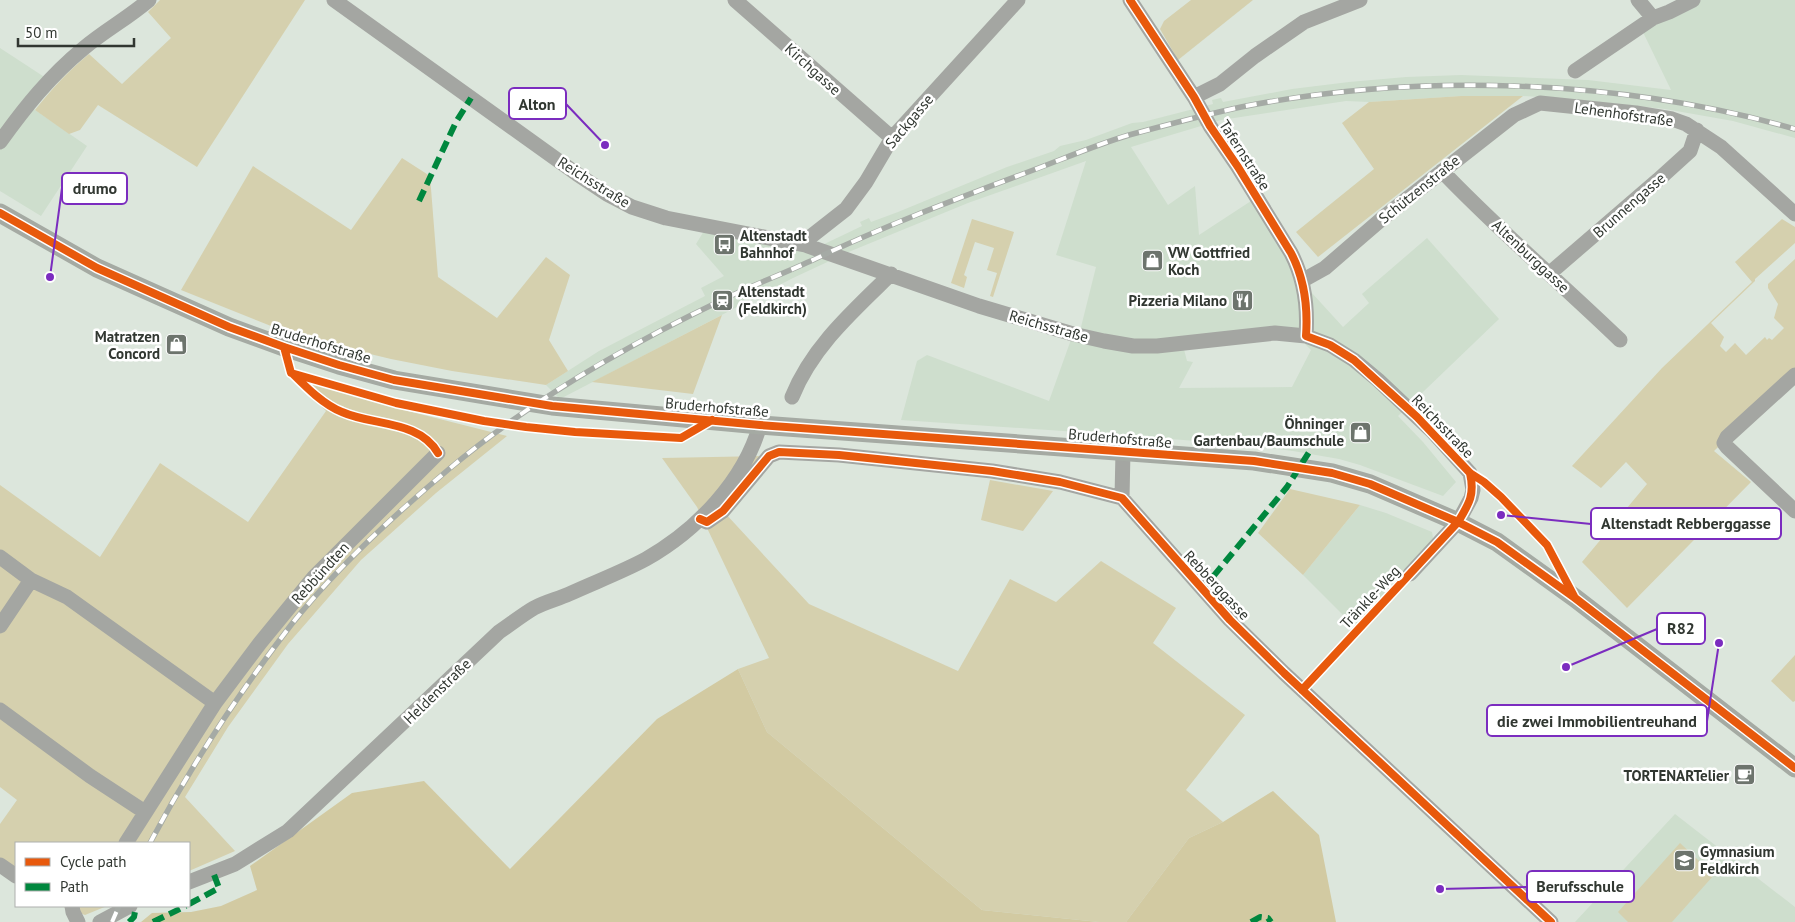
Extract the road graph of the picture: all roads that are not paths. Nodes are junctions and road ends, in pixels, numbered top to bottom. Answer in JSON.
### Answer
{"nodes":[{"id":1,"x":149,"y":0,"type":"edge"},
{"id":2,"x":334,"y":0,"type":"edge"},
{"id":3,"x":735,"y":0,"type":"edge"},
{"id":4,"x":1018,"y":0,"type":"edge"},
{"id":5,"x":1130,"y":0,"type":"edge"},
{"id":6,"x":1360,"y":0,"type":"edge"},
{"id":7,"x":1638,"y":0,"type":"edge"},
{"id":8,"x":1694,"y":0,"type":"edge"},
{"id":9,"x":1653,"y":18,"type":"junction"},
{"id":10,"x":1575,"y":71,"type":"dead end"},
{"id":11,"x":1194,"y":97,"type":"junction"},
{"id":12,"x":1540,"y":103,"type":"joint"},
{"id":13,"x":1697,"y":130,"type":"junction"},
{"id":14,"x":892,"y":138,"type":"junction"},
{"id":15,"x":0,"y":142,"type":"edge"},
{"id":16,"x":1442,"y":171,"type":"junction"},
{"id":17,"x":0,"y":212,"type":"edge"},
{"id":18,"x":1795,"y":214,"type":"edge"},
{"id":19,"x":806,"y":244,"type":"junction"},
{"id":20,"x":1550,"y":273,"type":"junction"},
{"id":21,"x":891,"y":274,"type":"junction"},
{"id":22,"x":1301,"y":279,"type":"junction"},
{"id":23,"x":1306,"y":336,"type":"junction"},
{"id":24,"x":1620,"y":340,"type":"dead end"},
{"id":25,"x":1795,"y":375,"type":"edge"},
{"id":26,"x":792,"y":398,"type":"dead end"},
{"id":27,"x":760,"y":424,"type":"junction"},
{"id":28,"x":1123,"y":451,"type":"junction"},
{"id":29,"x":438,"y":453,"type":"dead end"},
{"id":30,"x":1122,"y":498,"type":"junction"},
{"id":31,"x":1795,"y":511,"type":"edge"},
{"id":32,"x":700,"y":519,"type":"junction"},
{"id":33,"x":1458,"y":522,"type":"junction"},
{"id":34,"x":0,"y":557,"type":"edge"},
{"id":35,"x":1410,"y":574,"type":"dead end"},
{"id":36,"x":31,"y":580,"type":"junction"},
{"id":37,"x":0,"y":626,"type":"edge"},
{"id":38,"x":214,"y":703,"type":"junction"},
{"id":39,"x":0,"y":710,"type":"edge"},
{"id":40,"x":1795,"y":768,"type":"edge"},
{"id":41,"x":145,"y":812,"type":"junction"},
{"id":42,"x":127,"y":842,"type":"edge"},
{"id":43,"x":0,"y":865,"type":"edge"},
{"id":44,"x":15,"y":875,"type":"edge"},
{"id":45,"x":190,"y":882,"type":"edge"},
{"id":46,"x":128,"y":907,"type":"edge"},
{"id":47,"x":100,"y":922,"type":"edge"},
{"id":48,"x":1552,"y":922,"type":"edge"}],
"edges":[{"from":1,"to":15,"type":"street"},
{"from":2,"to":19,"type":"street","name":"Reichsstraße"},
{"from":3,"to":14,"type":"street","name":"Kirchgasse"},
{"from":4,"to":14,"type":"street","name":"Sackgasse"},
{"from":5,"to":11,"type":"street","name":"Tafernstraße"},
{"from":6,"to":11,"type":"street"},
{"from":7,"to":9,"type":"street"},
{"from":8,"to":9,"type":"street"},
{"from":9,"to":10,"type":"street"},
{"from":11,"to":22,"type":"street","name":"Tafernstraße"},
{"from":12,"to":13,"type":"street","name":"Lehenhofstraße"},
{"from":12,"to":16,"type":"street","name":"Schützenstraße"},
{"from":13,"to":18,"type":"street","name":"Lehenhofstraße"},
{"from":13,"to":20,"type":"street","name":"Brunnengasse"},
{"from":14,"to":19,"type":"street","name":"Sackgasse"},
{"from":16,"to":20,"type":"street","name":"Altenburggasse"},
{"from":16,"to":22,"type":"street","name":"Schützenstraße"},
{"from":17,"to":27,"type":"main road","name":"Bruderhofstraße"},
{"from":19,"to":21,"type":"street","name":"Reichsstraße"},
{"from":20,"to":24,"type":"street","name":"Altenburggasse"},
{"from":21,"to":23,"type":"street","name":"Reichsstraße"},
{"from":21,"to":26,"type":"street"},
{"from":22,"to":23,"type":"street","name":"Tafernstraße"},
{"from":23,"to":33,"type":"street","name":"Reichsstraße"},
{"from":25,"to":31,"type":"street"},
{"from":27,"to":28,"type":"main road","name":"Bruderhofstraße"},
{"from":27,"to":32,"type":"street","name":"Heldenstraße"},
{"from":28,"to":30,"type":"street"},
{"from":28,"to":33,"type":"main road","name":"Bruderhofstraße"},
{"from":29,"to":38,"type":"street","name":"Rebbündten"},
{"from":30,"to":32,"type":"street","name":"Heldenstraße"},
{"from":30,"to":48,"type":"street","name":"Rebberggasse"},
{"from":32,"to":45,"type":"street","name":"Heldenstraße"},
{"from":33,"to":35,"type":"street","name":"Tränkle-Weg"},
{"from":33,"to":40,"type":"main road"},
{"from":34,"to":36,"type":"street"},
{"from":36,"to":37,"type":"street"},
{"from":36,"to":38,"type":"street"},
{"from":38,"to":41,"type":"street","name":"Rebbündten"},
{"from":39,"to":41,"type":"street"},
{"from":41,"to":42,"type":"street","name":"Rebbündten"},
{"from":43,"to":44,"type":"street"},
{"from":46,"to":47,"type":"street"}]}
